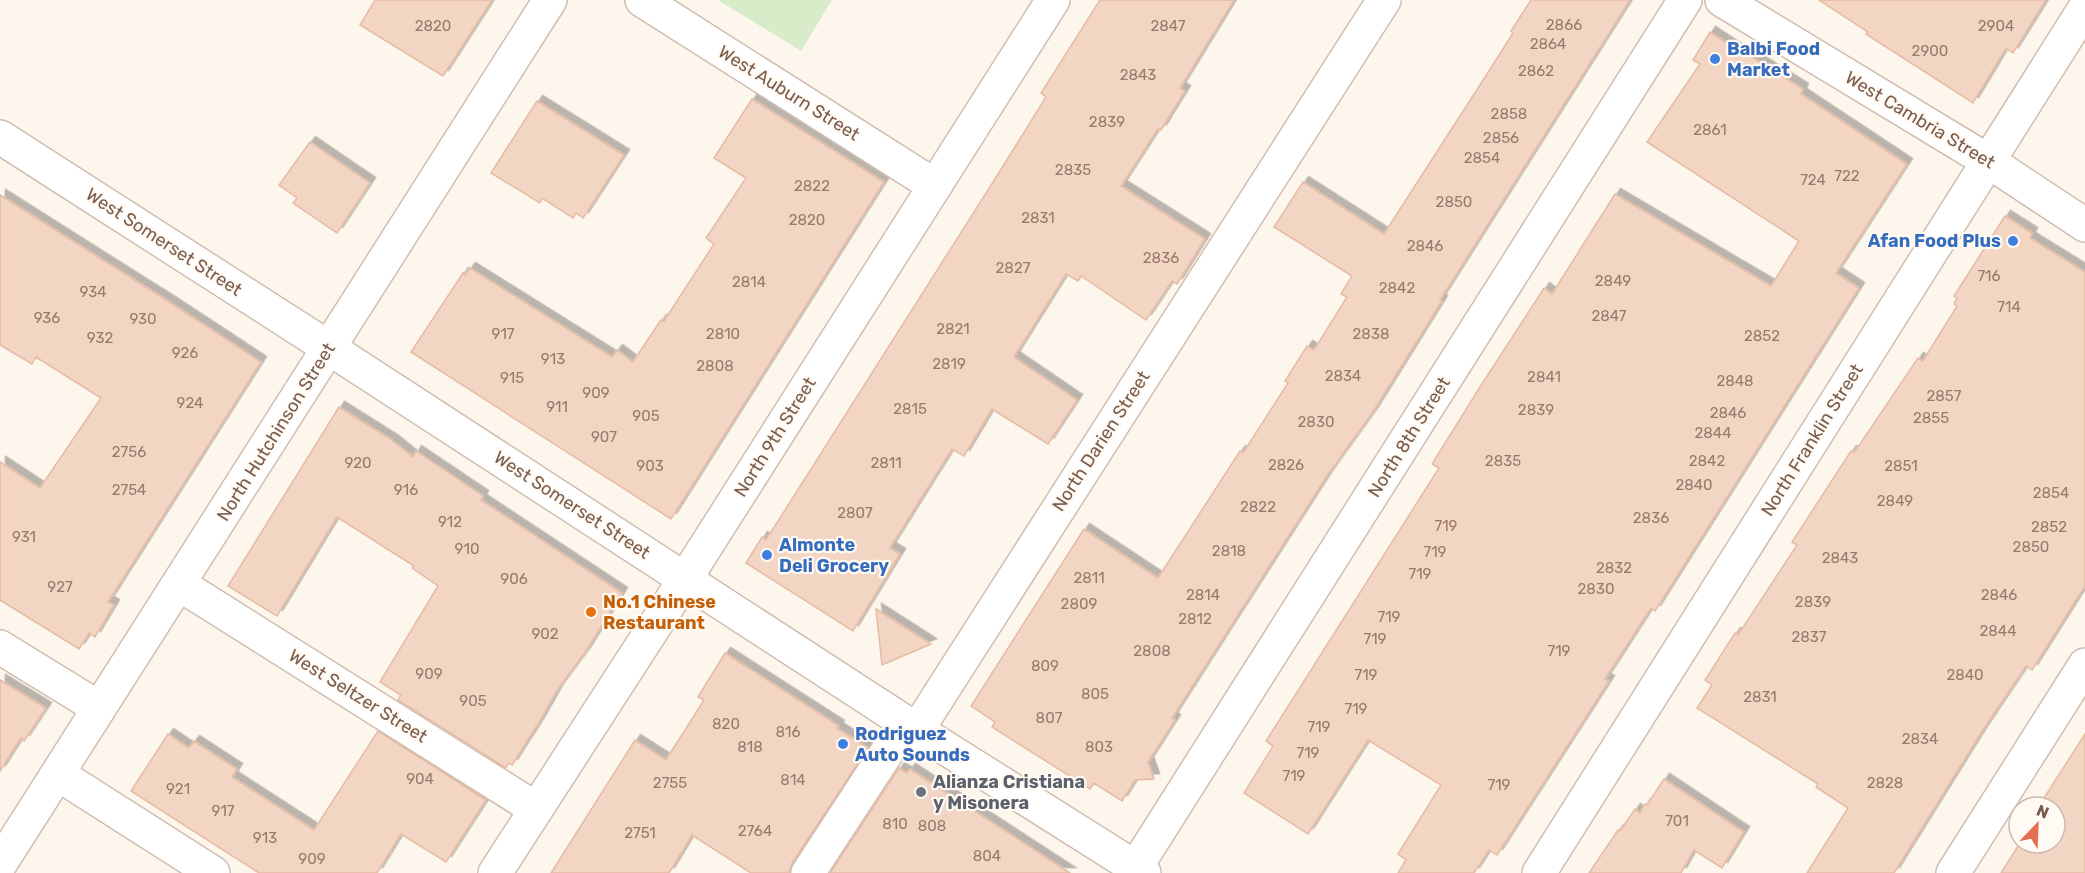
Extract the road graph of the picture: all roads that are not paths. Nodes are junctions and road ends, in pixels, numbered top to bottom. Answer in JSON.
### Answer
{"nodes":[{"id":1,"x":550,"y":0,"type":"edge"},
{"id":2,"x":642,"y":0,"type":"edge"},
{"id":3,"x":1053,"y":0,"type":"edge"},
{"id":4,"x":1384,"y":0,"type":"edge"},
{"id":5,"x":1685,"y":0,"type":"edge"},
{"id":6,"x":1722,"y":0,"type":"edge"},
{"id":7,"x":2085,"y":8,"type":"edge"},
{"id":8,"x":0,"y":137,"type":"edge"},
{"id":9,"x":1988,"y":160,"type":"junction"},
{"id":10,"x":935,"y":186,"type":"junction"},
{"id":11,"x":2085,"y":225,"type":"edge"},
{"id":12,"x":329,"y":348,"type":"junction"},
{"id":13,"x":685,"y":579,"type":"junction"},
{"id":14,"x":179,"y":584,"type":"junction"},
{"id":15,"x":0,"y":647,"type":"edge"},
{"id":16,"x":2085,"y":665,"type":"edge"},
{"id":17,"x":99,"y":708,"type":"junction"},
{"id":18,"x":916,"y":730,"type":"junction"},
{"id":19,"x":58,"y":774,"type":"junction"},
{"id":20,"x":536,"y":809,"type":"junction"},
{"id":21,"x":0,"y":864,"type":"edge"},
{"id":22,"x":1137,"y":871,"type":"edge"},
{"id":23,"x":213,"y":873,"type":"edge"},
{"id":24,"x":495,"y":873,"type":"edge"},
{"id":25,"x":808,"y":873,"type":"edge"},
{"id":26,"x":1539,"y":873,"type":"edge"},
{"id":27,"x":1953,"y":873,"type":"edge"}],
"edges":[{"from":1,"to":12,"type":"street","name":"North Hutchinson Street"},
{"from":2,"to":10,"type":"street","name":"West Auburn Street"},
{"from":3,"to":10,"type":"street","name":"North 9th Street"},
{"from":4,"to":18,"type":"street","name":"North Darien Street"},
{"from":5,"to":22,"type":"street","name":"North 8th Street"},
{"from":6,"to":9,"type":"street","name":"West Cambria Street"},
{"from":7,"to":9,"type":"street","name":"North Franklin Street"},
{"from":8,"to":12,"type":"street","name":"West Somerset Street"},
{"from":9,"to":11,"type":"street","name":"West Cambria Street"},
{"from":9,"to":26,"type":"street","name":"North Franklin Street"},
{"from":10,"to":13,"type":"street","name":"North 9th Street"},
{"from":12,"to":13,"type":"street","name":"West Somerset Street"},
{"from":12,"to":14,"type":"street","name":"North Hutchinson Street"},
{"from":13,"to":18,"type":"street","name":"West Somerset Street"},
{"from":13,"to":20,"type":"street","name":"North 9th Street"},
{"from":14,"to":17,"type":"street","name":"North Hutchinson Street"},
{"from":14,"to":20,"type":"street","name":"West Seltzer Street"},
{"from":15,"to":17,"type":"street"},
{"from":16,"to":27,"type":"street"},
{"from":17,"to":19,"type":"street","name":"North Hutchinson Street"},
{"from":18,"to":22,"type":"street","name":"West Somerset Street"},
{"from":18,"to":25,"type":"street","name":"North Darien Street"},
{"from":19,"to":21,"type":"street","name":"North Hutchinson Street"},
{"from":19,"to":23,"type":"street"},
{"from":20,"to":24,"type":"street","name":"North 9th Street"}]}
